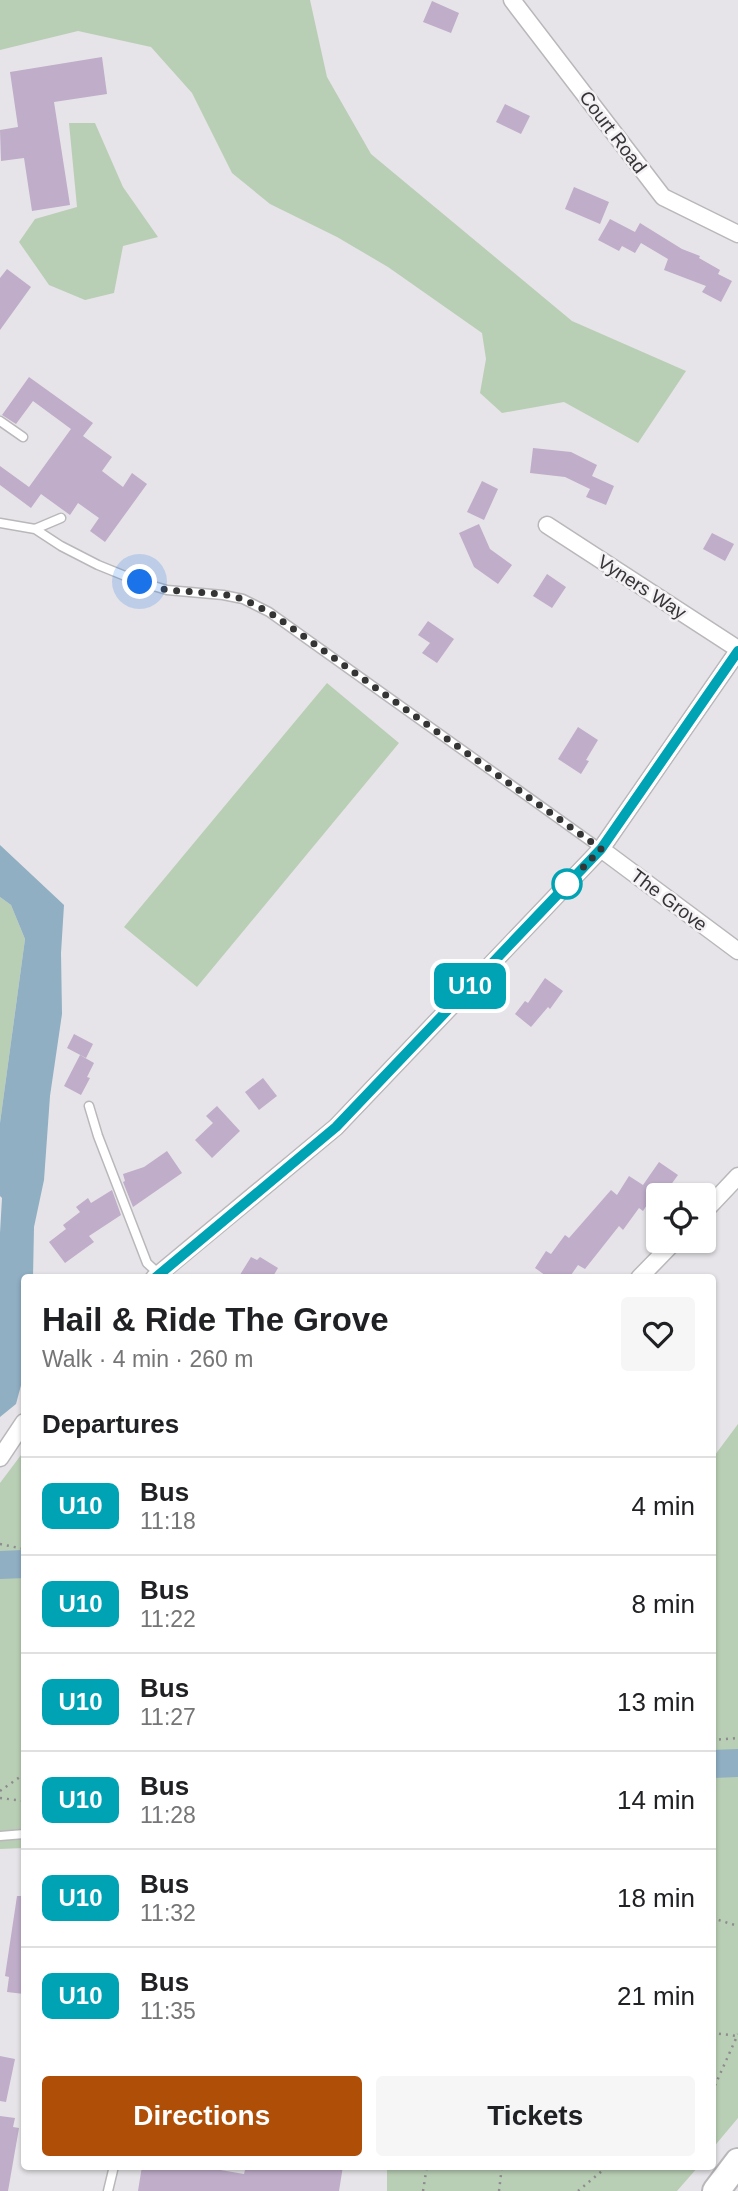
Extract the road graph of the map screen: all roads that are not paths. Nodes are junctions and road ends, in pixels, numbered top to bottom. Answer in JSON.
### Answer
{"nodes":[{"id":1,"x":512,"y":0,"type":"edge"},
{"id":2,"x":738,"y":234,"type":"edge"},
{"id":3,"x":0,"y":421,"type":"edge"},
{"id":4,"x":23,"y":437,"type":"dead end"},
{"id":5,"x":61,"y":518,"type":"dead end"},
{"id":6,"x":0,"y":523,"type":"edge"},
{"id":7,"x":547,"y":524,"type":"dead end"},
{"id":8,"x":35,"y":529,"type":"junction"},
{"id":9,"x":738,"y":650,"type":"edge"},
{"id":10,"x":601,"y":849,"type":"junction"},
{"id":11,"x":738,"y":951,"type":"edge"},
{"id":12,"x":89,"y":1106,"type":"dead end"},
{"id":13,"x":738,"y":1176,"type":"edge"},
{"id":14,"x":716,"y":1199,"type":"edge"},
{"id":15,"x":663,"y":1253,"type":"edge"},
{"id":16,"x":155,"y":1274,"type":"edge"},
{"id":17,"x":159,"y":1274,"type":"edge"},
{"id":18,"x":643,"y":1274,"type":"edge"},
{"id":19,"x":21,"y":1426,"type":"edge"},
{"id":20,"x":0,"y":1458,"type":"edge"},
{"id":21,"x":21,"y":1834,"type":"edge"},
{"id":22,"x":0,"y":1836,"type":"edge"},
{"id":23,"x":738,"y":2162,"type":"edge"},
{"id":24,"x":113,"y":2170,"type":"edge"},
{"id":25,"x":108,"y":2191,"type":"edge"},
{"id":26,"x":716,"y":2191,"type":"edge"}],
"edges":[{"from":1,"to":2,"type":"street","name":"Court Road"},
{"from":3,"to":4,"type":"lane"},
{"from":5,"to":8,"type":"lane"},
{"from":6,"to":8,"type":"lane"},
{"from":7,"to":9,"type":"street","name":"Vyners Way"},
{"from":8,"to":10,"type":"lane"},
{"from":9,"to":10,"type":"street"},
{"from":10,"to":11,"type":"street","name":"The Grove"},
{"from":10,"to":17,"type":"street"},
{"from":12,"to":16,"type":"lane"},
{"from":13,"to":14,"type":"street"},
{"from":15,"to":18,"type":"street"},
{"from":19,"to":20,"type":"street"},
{"from":21,"to":22,"type":"lane"},
{"from":23,"to":26,"type":"highway"},
{"from":24,"to":25,"type":"lane"}]}
